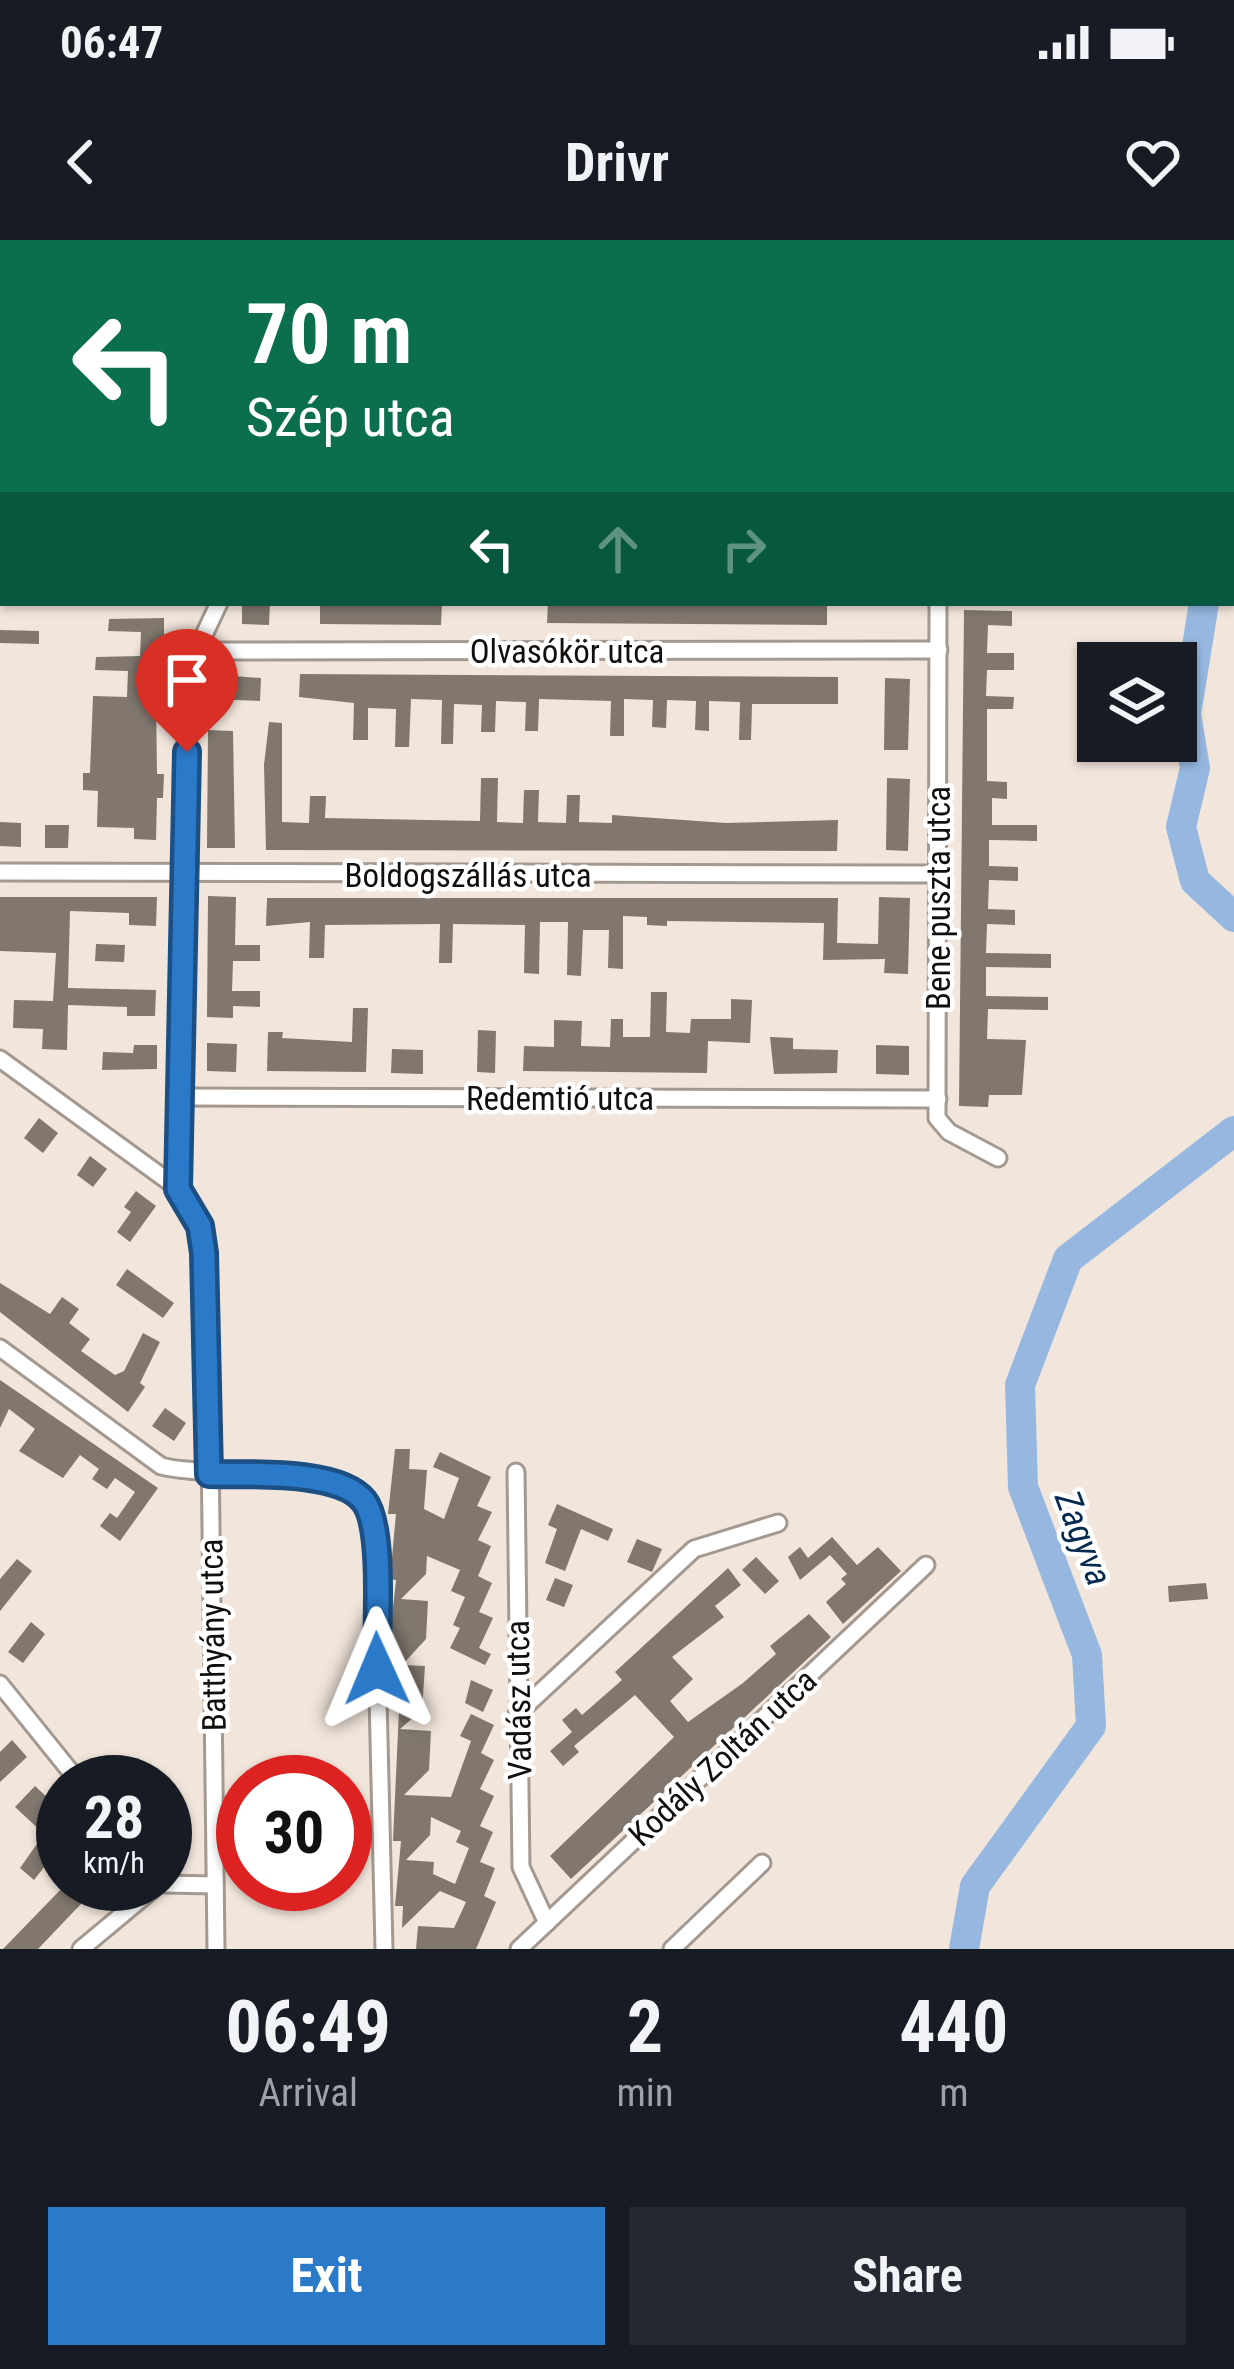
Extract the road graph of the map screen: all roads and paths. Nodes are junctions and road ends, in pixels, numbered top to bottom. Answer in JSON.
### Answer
{"nodes":[{"id":1,"x":218,"y":606,"type":"edge"},
{"id":2,"x":938,"y":606,"type":"edge"},
{"id":3,"x":196,"y":650,"type":"junction"},
{"id":4,"x":939,"y":650,"type":"junction"},
{"id":5,"x":0,"y":872,"type":"edge"},
{"id":6,"x":937,"y":874,"type":"junction"},
{"id":7,"x":185,"y":875,"type":"junction"},
{"id":8,"x":0,"y":1059,"type":"edge"},
{"id":9,"x":183,"y":1097,"type":"junction"},
{"id":10,"x":938,"y":1099,"type":"junction"},
{"id":11,"x":998,"y":1158,"type":"dead end"},
{"id":12,"x":178,"y":1189,"type":"junction"},
{"id":13,"x":0,"y":1348,"type":"edge"},
{"id":14,"x":516,"y":1472,"type":"dead end"},
{"id":15,"x":209,"y":1474,"type":"junction"},
{"id":16,"x":778,"y":1523,"type":"dead end"},
{"id":17,"x":926,"y":1564,"type":"dead end"},
{"id":18,"x":0,"y":1684,"type":"edge"},
{"id":19,"x":517,"y":1714,"type":"junction"},
{"id":20,"x":57,"y":1755,"type":"edge"},
{"id":21,"x":762,"y":1863,"type":"dead end"},
{"id":22,"x":192,"y":1885,"type":"edge"},
{"id":23,"x":215,"y":1885,"type":"junction"},
{"id":24,"x":128,"y":1911,"type":"edge"},
{"id":25,"x":547,"y":1923,"type":"junction"},
{"id":26,"x":81,"y":1949,"type":"edge"},
{"id":27,"x":216,"y":1949,"type":"edge"},
{"id":28,"x":384,"y":1949,"type":"edge"},
{"id":29,"x":519,"y":1949,"type":"edge"},
{"id":30,"x":672,"y":1949,"type":"edge"}],
"edges":[{"from":1,"to":3,"type":"street"},
{"from":2,"to":4,"type":"street","name":"Bene puszta utca"},
{"from":3,"to":4,"type":"street","name":"Olvasókör utca"},
{"from":3,"to":7,"type":"street"},
{"from":4,"to":6,"type":"street","name":"Bene puszta utca"},
{"from":5,"to":7,"type":"street","name":"Boldogszállás utca"},
{"from":6,"to":7,"type":"street","name":"Boldogszállás utca"},
{"from":6,"to":10,"type":"street","name":"Bene puszta utca"},
{"from":7,"to":9,"type":"street"},
{"from":8,"to":12,"type":"street","name":"Batthyány utca"},
{"from":9,"to":10,"type":"street","name":"Redemtió utca"},
{"from":9,"to":12,"type":"street"},
{"from":10,"to":11,"type":"street"},
{"from":12,"to":15,"type":"street","name":"Batthyány utca"},
{"from":13,"to":15,"type":"street"},
{"from":14,"to":19,"type":"street","name":"Vadász utca"},
{"from":15,"to":23,"type":"street","name":"Batthyány utca"},
{"from":15,"to":28,"type":"street"},
{"from":16,"to":19,"type":"street"},
{"from":17,"to":25,"type":"street","name":"Kodály Zoltán utca"},
{"from":18,"to":20,"type":"street"},
{"from":19,"to":25,"type":"street","name":"Vadász utca"},
{"from":21,"to":30,"type":"street"},
{"from":22,"to":23,"type":"street"},
{"from":23,"to":27,"type":"street","name":"Batthyány utca"},
{"from":24,"to":26,"type":"street"},
{"from":25,"to":29,"type":"street","name":"Kodály Zoltán utca"}]}
